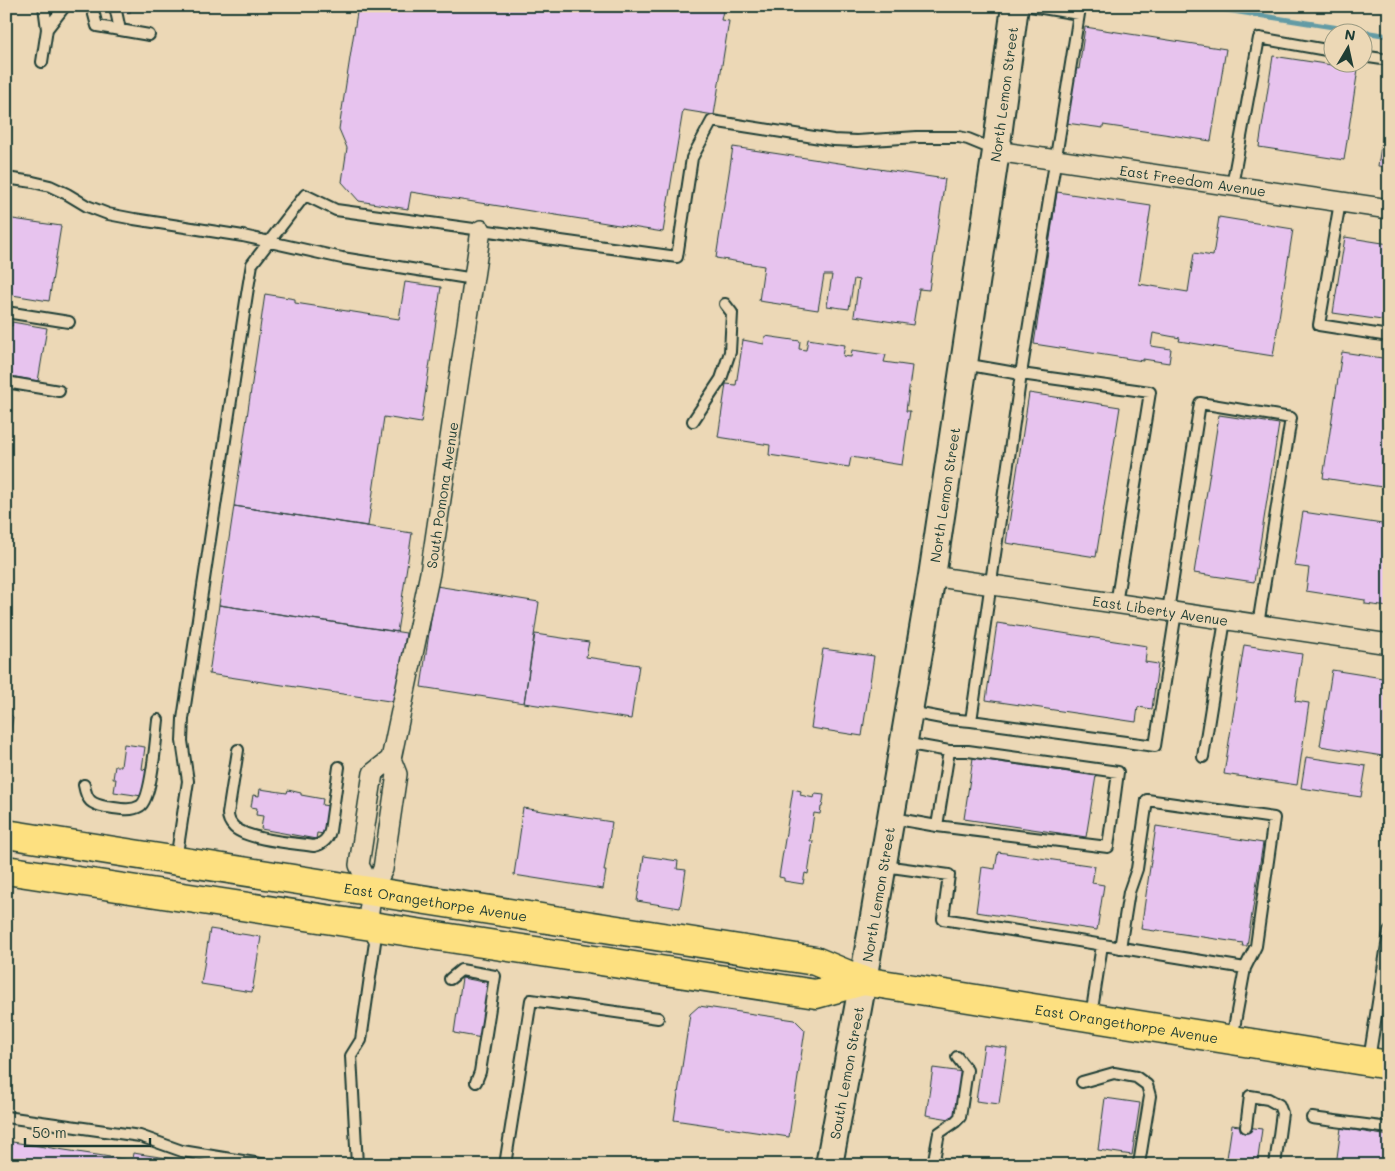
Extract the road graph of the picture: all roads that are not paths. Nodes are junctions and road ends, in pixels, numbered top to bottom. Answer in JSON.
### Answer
{"nodes":[{"id":1,"x":44,"y":6,"type":"edge"},
{"id":2,"x":65,"y":6,"type":"edge"},
{"id":3,"x":1015,"y":6,"type":"edge"},
{"id":4,"x":1030,"y":6,"type":"edge"},
{"id":5,"x":92,"y":7,"type":"edge"},
{"id":6,"x":116,"y":11,"type":"dead end"},
{"id":7,"x":47,"y":29,"type":"junction"},
{"id":8,"x":120,"y":30,"type":"junction"},
{"id":9,"x":149,"y":35,"type":"dead end"},
{"id":10,"x":1322,"y":49,"type":"edge"},
{"id":11,"x":1372,"y":57,"type":"edge"},
{"id":12,"x":1389,"y":60,"type":"edge"},
{"id":13,"x":42,"y":62,"type":"dead end"},
{"id":14,"x":996,"y":151,"type":"junction"},
{"id":15,"x":1055,"y":160,"type":"junction"},
{"id":16,"x":6,"y":178,"type":"edge"},
{"id":17,"x":1232,"y":186,"type":"junction"},
{"id":18,"x":1340,"y":202,"type":"junction"},
{"id":19,"x":1389,"y":209,"type":"edge"},
{"id":20,"x":481,"y":230,"type":"junction"},
{"id":21,"x":269,"y":242,"type":"junction"},
{"id":22,"x":474,"y":279,"type":"junction"},
{"id":23,"x":725,"y":304,"type":"dead end"},
{"id":24,"x":6,"y":312,"type":"edge"},
{"id":25,"x":69,"y":322,"type":"dead end"},
{"id":26,"x":1389,"y":336,"type":"edge"},
{"id":27,"x":964,"y":364,"type":"junction"},
{"id":28,"x":1021,"y":374,"type":"junction"},
{"id":29,"x":6,"y":382,"type":"edge"},
{"id":30,"x":59,"y":391,"type":"dead end"},
{"id":31,"x":693,"y":421,"type":"dead end"},
{"id":32,"x":932,"y":576,"type":"junction"},
{"id":33,"x":990,"y":585,"type":"junction"},
{"id":34,"x":1116,"y":604,"type":"junction"},
{"id":35,"x":1172,"y":612,"type":"junction"},
{"id":36,"x":1225,"y":620,"type":"junction"},
{"id":37,"x":1258,"y":625,"type":"junction"},
{"id":38,"x":1389,"y":644,"type":"edge"},
{"id":39,"x":909,"y":712,"type":"junction"},
{"id":40,"x":158,"y":720,"type":"dead end"},
{"id":41,"x":971,"y":721,"type":"junction"},
{"id":42,"x":904,"y":743,"type":"junction"},
{"id":43,"x":238,"y":750,"type":"dead end"},
{"id":44,"x":949,"y":751,"type":"junction"},
{"id":45,"x":1203,"y":757,"type":"dead end"},
{"id":46,"x":339,"y":767,"type":"dead end"},
{"id":47,"x":84,"y":785,"type":"dead end"},
{"id":48,"x":891,"y":818,"type":"junction"},
{"id":49,"x":937,"y":826,"type":"junction"},
{"id":50,"x":6,"y":834,"type":"edge"},
{"id":51,"x":176,"y":860,"type":"junction"},
{"id":52,"x":883,"y":866,"type":"junction"},
{"id":53,"x":6,"y":870,"type":"edge"},
{"id":54,"x":372,"y":891,"type":"junction"},
{"id":55,"x":367,"y":925,"type":"junction"},
{"id":56,"x":1389,"y":932,"type":"edge"},
{"id":57,"x":1102,"y":945,"type":"junction"},
{"id":58,"x":1120,"y":948,"type":"junction"},
{"id":59,"x":1245,"y":968,"type":"junction"},
{"id":60,"x":450,"y":979,"type":"dead end"},
{"id":61,"x":863,"y":981,"type":"junction"},
{"id":62,"x":658,"y":1018,"type":"dead end"},
{"id":63,"x":1091,"y":1018,"type":"junction"},
{"id":64,"x":1232,"y":1040,"type":"junction"},
{"id":65,"x":957,"y":1057,"type":"dead end"},
{"id":66,"x":1379,"y":1063,"type":"edge"},
{"id":67,"x":476,"y":1082,"type":"dead end"},
{"id":68,"x":1082,"y":1082,"type":"dead end"},
{"id":69,"x":6,"y":1117,"type":"edge"},
{"id":70,"x":1312,"y":1118,"type":"dead end"},
{"id":71,"x":1246,"y":1127,"type":"dead end"},
{"id":72,"x":1389,"y":1128,"type":"edge"},
{"id":73,"x":267,"y":1165,"type":"edge"},
{"id":74,"x":357,"y":1165,"type":"edge"},
{"id":75,"x":505,"y":1165,"type":"edge"},
{"id":76,"x":829,"y":1165,"type":"edge"},
{"id":77,"x":933,"y":1165,"type":"edge"},
{"id":78,"x":1138,"y":1165,"type":"edge"},
{"id":79,"x":1275,"y":1165,"type":"edge"}],
"edges":[{"from":1,"to":7,"type":"lane"},
{"from":2,"to":7,"type":"lane"},
{"from":3,"to":14,"type":"street","name":"North Lemon Street"},
{"from":4,"to":15,"type":"lane"},
{"from":5,"to":8,"type":"lane"},
{"from":6,"to":8,"type":"lane"},
{"from":7,"to":13,"type":"lane"},
{"from":8,"to":9,"type":"lane"},
{"from":10,"to":17,"type":"lane"},
{"from":11,"to":12,"type":"lane"},
{"from":14,"to":15,"type":"street","name":"East Freedom Avenue"},
{"from":14,"to":20,"type":"lane"},
{"from":14,"to":27,"type":"street","name":"North Lemon Street"},
{"from":15,"to":17,"type":"street","name":"East Freedom Avenue"},
{"from":15,"to":28,"type":"lane"},
{"from":16,"to":21,"type":"lane"},
{"from":17,"to":18,"type":"street","name":"East Freedom Avenue"},
{"from":18,"to":19,"type":"street","name":"East Freedom Avenue"},
{"from":18,"to":26,"type":"lane"},
{"from":20,"to":21,"type":"lane"},
{"from":20,"to":22,"type":"street","name":"South Pomona Avenue"},
{"from":21,"to":22,"type":"lane"},
{"from":21,"to":51,"type":"lane"},
{"from":22,"to":54,"type":"street","name":"South Pomona Avenue"},
{"from":23,"to":31,"type":"lane"},
{"from":24,"to":25,"type":"lane"},
{"from":27,"to":28,"type":"lane"},
{"from":27,"to":32,"type":"street","name":"North Lemon Street"},
{"from":28,"to":33,"type":"lane"},
{"from":28,"to":34,"type":"lane"},
{"from":29,"to":30,"type":"lane"},
{"from":32,"to":33,"type":"street","name":"East Liberty Avenue"},
{"from":32,"to":39,"type":"street","name":"North Lemon Street"},
{"from":33,"to":34,"type":"street","name":"East Liberty Avenue"},
{"from":33,"to":41,"type":"lane"},
{"from":34,"to":35,"type":"street","name":"East Liberty Avenue"},
{"from":35,"to":36,"type":"street","name":"East Liberty Avenue"},
{"from":35,"to":37,"type":"lane"},
{"from":35,"to":41,"type":"lane"},
{"from":36,"to":37,"type":"street","name":"East Liberty Avenue"},
{"from":36,"to":45,"type":"lane"},
{"from":37,"to":38,"type":"street","name":"East Liberty Avenue"},
{"from":39,"to":41,"type":"lane"},
{"from":39,"to":42,"type":"street","name":"North Lemon Street"},
{"from":40,"to":47,"type":"lane"},
{"from":42,"to":44,"type":"lane"},
{"from":42,"to":48,"type":"street","name":"North Lemon Street"},
{"from":43,"to":46,"type":"lane"},
{"from":44,"to":49,"type":"lane"},
{"from":44,"to":49,"type":"lane"},
{"from":48,"to":49,"type":"lane"},
{"from":48,"to":52,"type":"street","name":"North Lemon Street"},
{"from":50,"to":51,"type":"main road","name":"East Orangethorpe Avenue"},
{"from":51,"to":54,"type":"main road","name":"East Orangethorpe Avenue"},
{"from":52,"to":57,"type":"lane"},
{"from":52,"to":61,"type":"street","name":"North Lemon Street"},
{"from":53,"to":55,"type":"main road","name":"East Orangethorpe Avenue"},
{"from":54,"to":55,"type":"street","name":"South Pomona Avenue"},
{"from":54,"to":61,"type":"main road","name":"East Orangethorpe Avenue"},
{"from":55,"to":61,"type":"main road","name":"East Orangethorpe Avenue"},
{"from":55,"to":74,"type":"lane"},
{"from":56,"to":66,"type":"lane"},
{"from":57,"to":58,"type":"lane"},
{"from":57,"to":63,"type":"lane"},
{"from":58,"to":59,"type":"lane"},
{"from":58,"to":59,"type":"lane"},
{"from":59,"to":64,"type":"lane"},
{"from":60,"to":67,"type":"lane"},
{"from":61,"to":63,"type":"main road","name":"East Orangethorpe Avenue"},
{"from":61,"to":76,"type":"street","name":"South Lemon Street"},
{"from":62,"to":75,"type":"lane"},
{"from":63,"to":64,"type":"main road","name":"East Orangethorpe Avenue"},
{"from":64,"to":66,"type":"main road","name":"East Orangethorpe Avenue"},
{"from":65,"to":77,"type":"lane"},
{"from":68,"to":78,"type":"lane"},
{"from":69,"to":73,"type":"lane"},
{"from":70,"to":72,"type":"lane"},
{"from":71,"to":79,"type":"lane"}]}
